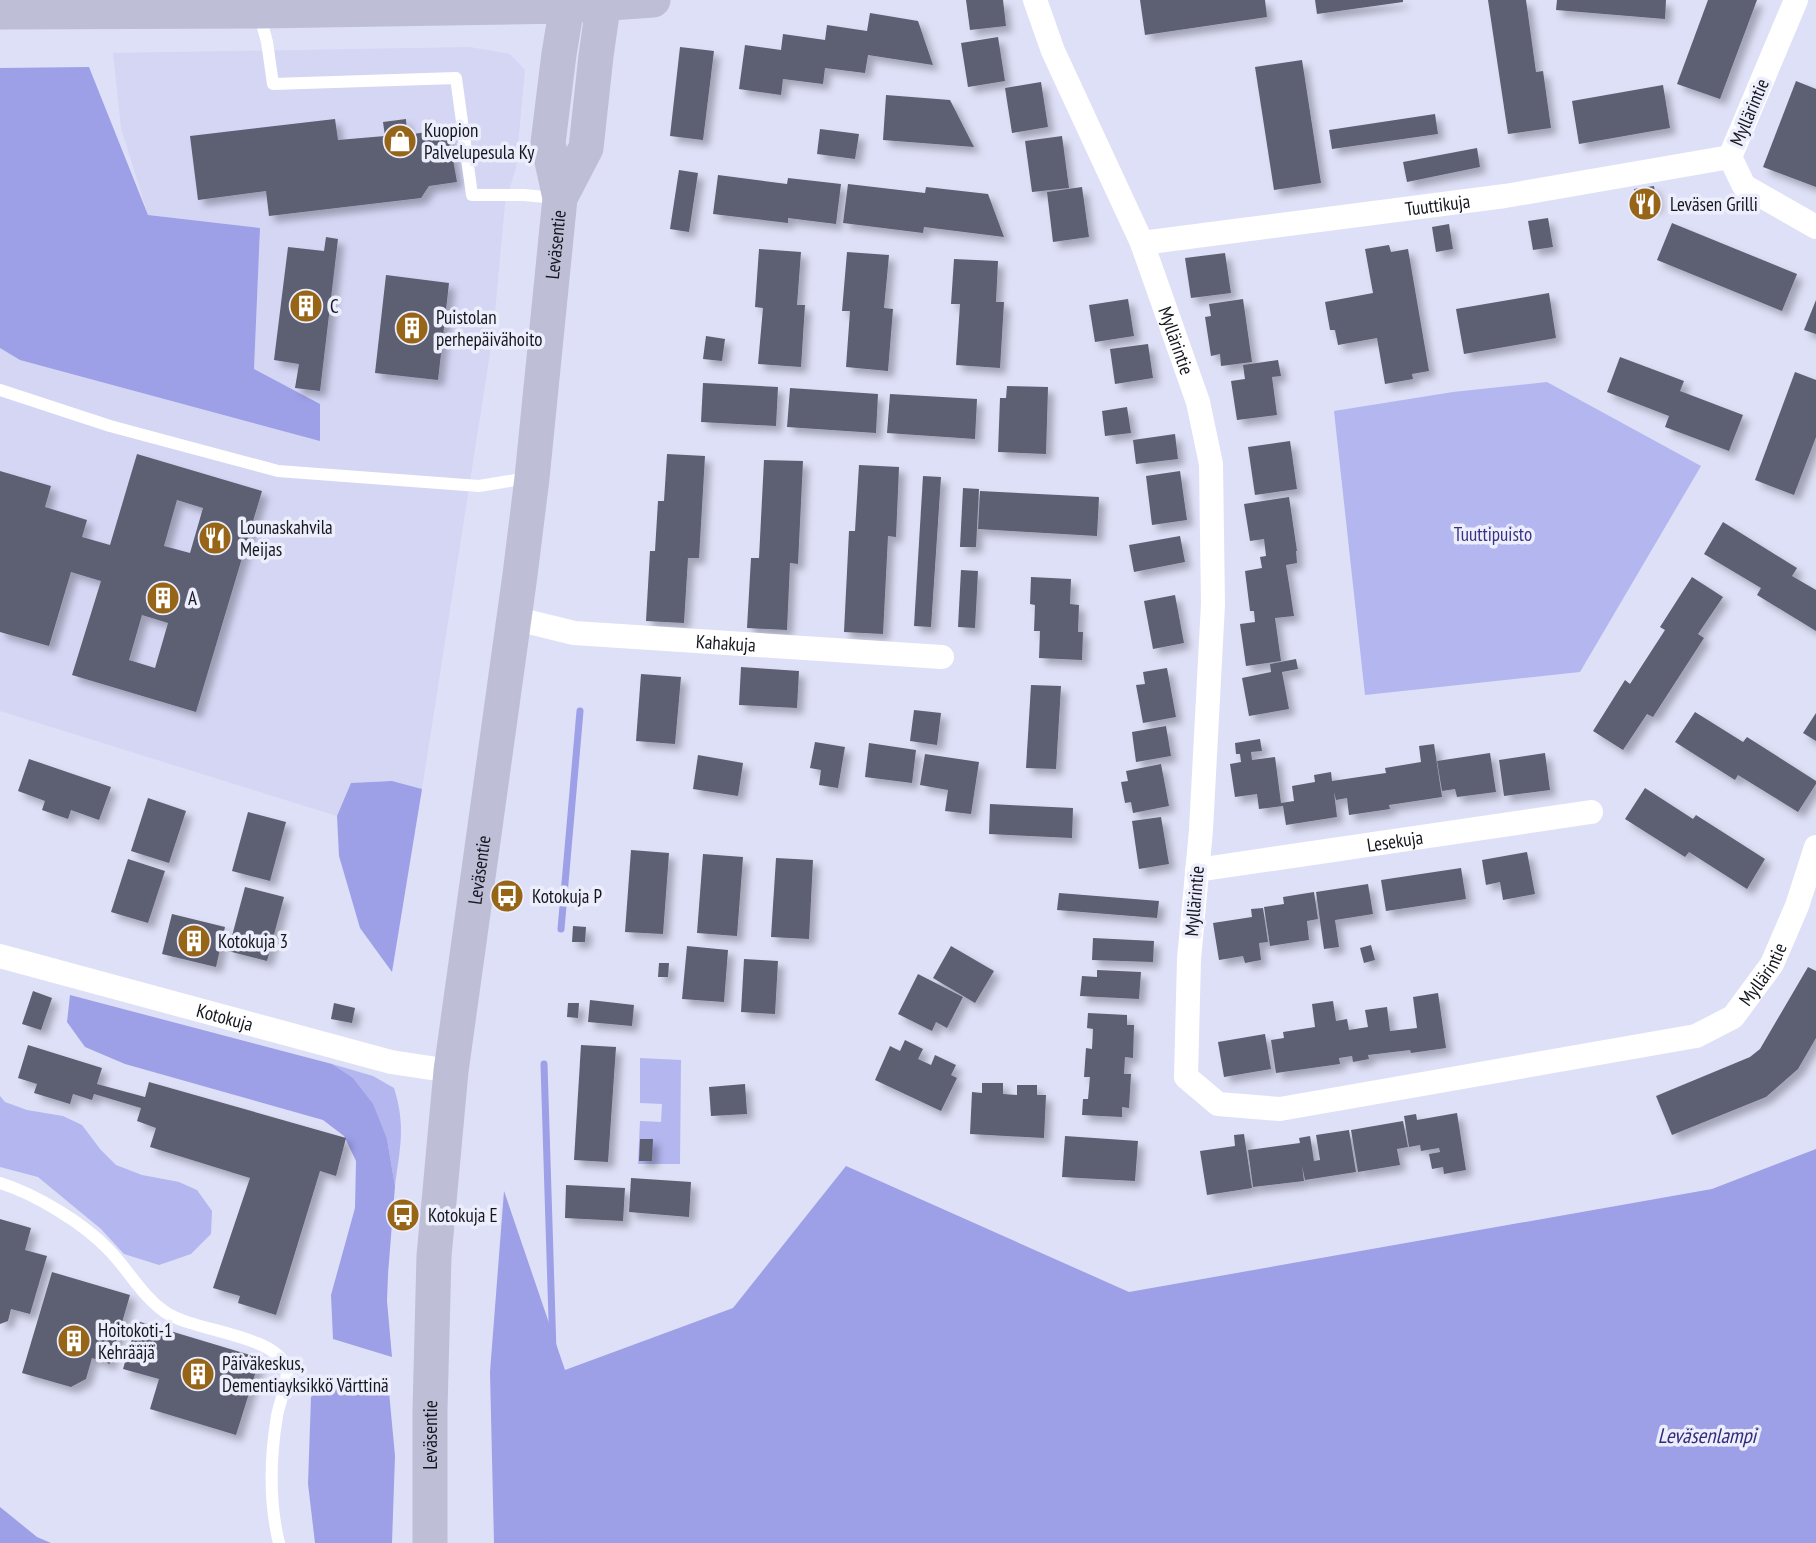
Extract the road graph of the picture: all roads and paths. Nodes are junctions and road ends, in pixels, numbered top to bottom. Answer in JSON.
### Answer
{"nodes":[{"id":1,"x":653,"y":0,"type":"edge"},
{"id":2,"x":1035,"y":0,"type":"edge"},
{"id":3,"x":1796,"y":0,"type":"edge"},
{"id":4,"x":604,"y":2,"type":"edge"},
{"id":5,"x":567,"y":3,"type":"edge"},
{"id":6,"x":259,"y":11,"type":"junction"},
{"id":7,"x":0,"y":12,"type":"edge"},
{"id":8,"x":1730,"y":157,"type":"junction"},
{"id":9,"x":560,"y":198,"type":"junction"},
{"id":10,"x":1816,"y":227,"type":"edge"},
{"id":11,"x":1142,"y":243,"type":"junction"},
{"id":12,"x":0,"y":390,"type":"edge"},
{"id":13,"x":532,"y":478,"type":"junction"},
{"id":14,"x":513,"y":618,"type":"junction"},
{"id":15,"x":942,"y":657,"type":"dead end"},
{"id":16,"x":1591,"y":812,"type":"dead end"},
{"id":17,"x":1816,"y":847,"type":"edge"},
{"id":18,"x":1197,"y":870,"type":"junction"},
{"id":19,"x":0,"y":956,"type":"edge"},
{"id":20,"x":451,"y":1071,"type":"junction"},
{"id":21,"x":0,"y":1183,"type":"edge"},
{"id":22,"x":279,"y":1543,"type":"edge"},
{"id":23,"x":430,"y":1543,"type":"edge"}],
"edges":[{"from":1,"to":4,"type":"main road"},
{"from":2,"to":11,"type":"street","name":"Myllärintie"},
{"from":3,"to":8,"type":"street","name":"Myllärintie"},
{"from":4,"to":5,"type":"main road"},
{"from":4,"to":9,"type":"main road","name":"Leväsentie"},
{"from":5,"to":6,"type":"main road"},
{"from":5,"to":9,"type":"main road","name":"Leväsentie"},
{"from":6,"to":7,"type":"main road"},
{"from":6,"to":9,"type":"lane"},
{"from":8,"to":10,"type":"street","name":"Myllärintie"},
{"from":8,"to":11,"type":"street","name":"Tuuttikuja"},
{"from":9,"to":13,"type":"main road","name":"Leväsentie"},
{"from":11,"to":18,"type":"street","name":"Myllärintie"},
{"from":12,"to":13,"type":"lane"},
{"from":13,"to":14,"type":"main road","name":"Leväsentie"},
{"from":14,"to":15,"type":"street","name":"Kahakuja"},
{"from":14,"to":20,"type":"main road","name":"Leväsentie"},
{"from":16,"to":18,"type":"street","name":"Lesekuja"},
{"from":17,"to":18,"type":"street","name":"Myllärintie"},
{"from":19,"to":20,"type":"street","name":"Kotokuja"},
{"from":20,"to":23,"type":"main road","name":"Leväsentie"},
{"from":21,"to":22,"type":"lane"}]}
